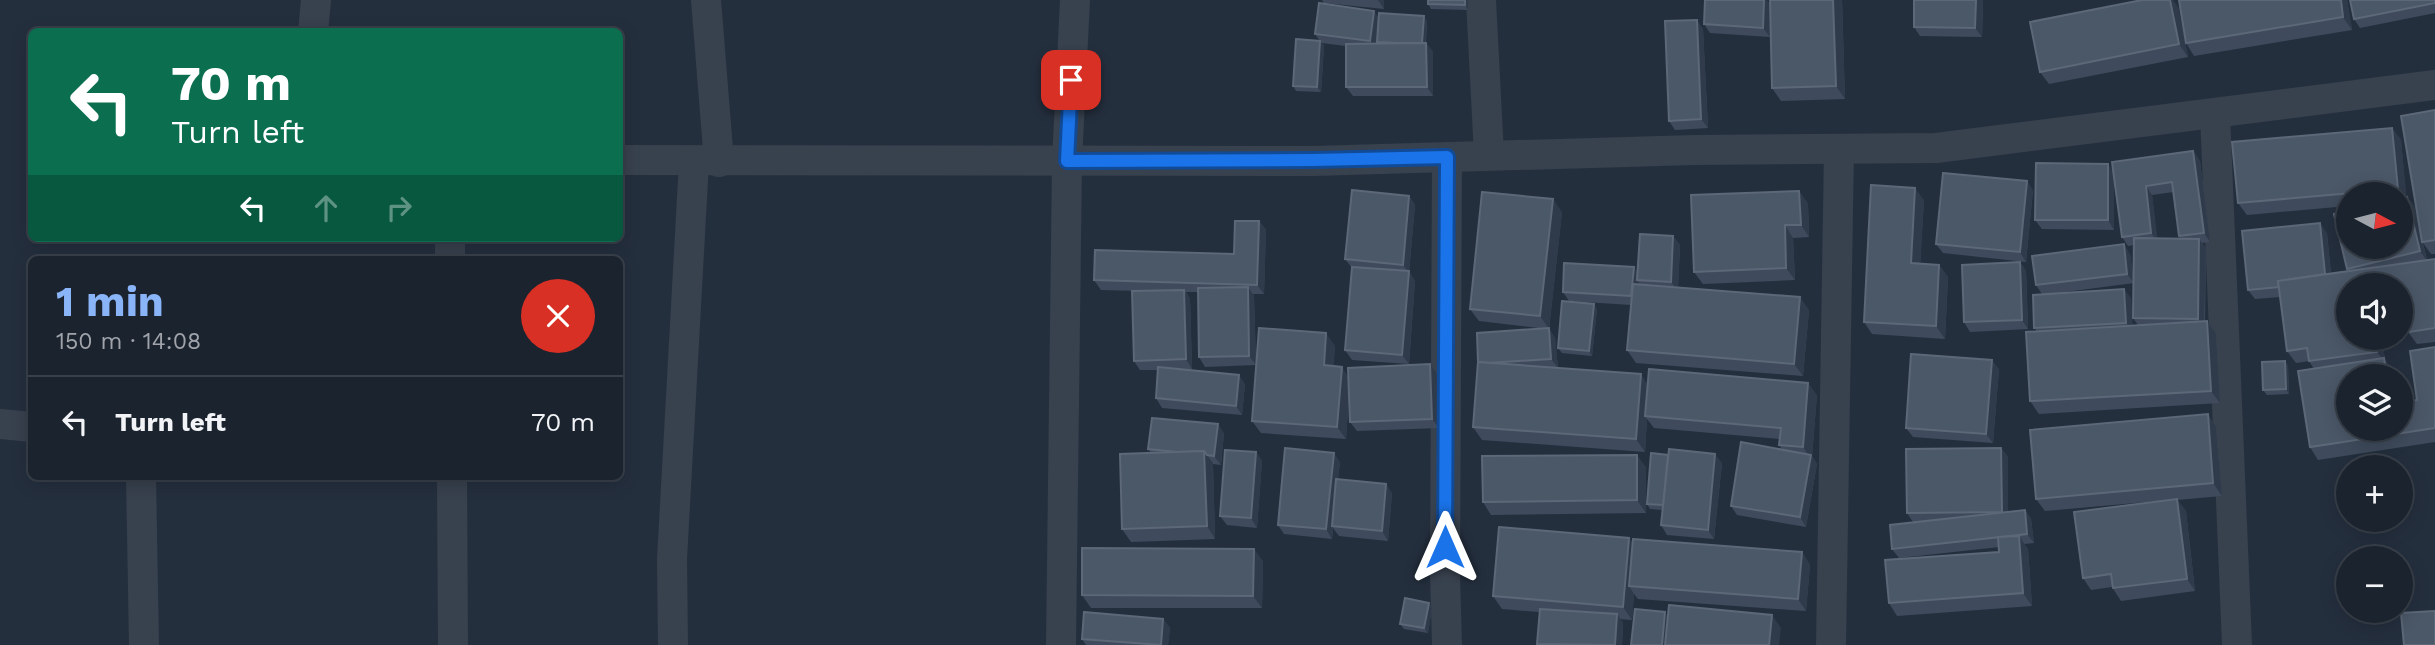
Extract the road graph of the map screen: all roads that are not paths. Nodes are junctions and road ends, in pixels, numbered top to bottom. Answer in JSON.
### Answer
{"nodes":[{"id":1,"x":316,"y":0,"type":"edge"},
{"id":2,"x":706,"y":0,"type":"edge"},
{"id":3,"x":1075,"y":0,"type":"edge"},
{"id":4,"x":1482,"y":0,"type":"edge"},
{"id":5,"x":313,"y":28,"type":"edge"},
{"id":6,"x":2435,"y":85,"type":"edge"},
{"id":7,"x":2215,"y":114,"type":"junction"},
{"id":8,"x":1839,"y":149,"type":"junction"},
{"id":9,"x":1489,"y":155,"type":"junction"},
{"id":10,"x":1447,"y":157,"type":"junction"},
{"id":11,"x":623,"y":160,"type":"edge"},
{"id":12,"x":1067,"y":161,"type":"junction"},
{"id":13,"x":706,"y":162,"type":"junction"},
{"id":14,"x":0,"y":424,"type":"edge"},
{"id":15,"x":28,"y":427,"type":"edge"},
{"id":16,"x":142,"y":480,"type":"edge"},
{"id":17,"x":452,"y":480,"type":"edge"},
{"id":18,"x":144,"y":645,"type":"edge"},
{"id":19,"x":453,"y":645,"type":"edge"},
{"id":20,"x":673,"y":645,"type":"edge"},
{"id":21,"x":1061,"y":645,"type":"edge"},
{"id":22,"x":1447,"y":645,"type":"edge"},
{"id":23,"x":1831,"y":645,"type":"edge"},
{"id":24,"x":2237,"y":645,"type":"edge"}],
"edges":[{"from":1,"to":5,"type":"street"},
{"from":2,"to":13,"type":"street"},
{"from":3,"to":12,"type":"street"},
{"from":4,"to":9,"type":"street"},
{"from":6,"to":7,"type":"street"},
{"from":7,"to":8,"type":"street"},
{"from":7,"to":24,"type":"street"},
{"from":8,"to":9,"type":"street"},
{"from":8,"to":23,"type":"street"},
{"from":9,"to":10,"type":"street"},
{"from":10,"to":12,"type":"street"},
{"from":10,"to":22,"type":"street"},
{"from":11,"to":13,"type":"street"},
{"from":12,"to":13,"type":"street"},
{"from":12,"to":21,"type":"street"},
{"from":13,"to":20,"type":"street"},
{"from":14,"to":15,"type":"street"},
{"from":16,"to":18,"type":"street"},
{"from":17,"to":19,"type":"street"}]}
